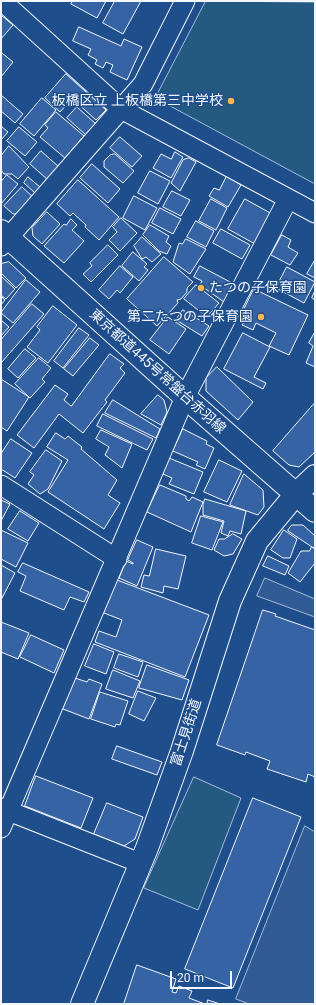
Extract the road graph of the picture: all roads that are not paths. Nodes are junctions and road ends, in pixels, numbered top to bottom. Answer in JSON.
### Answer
{"nodes":[{"id":1,"x":2,"y":1,"type":"edge"},
{"id":2,"x":185,"y":1,"type":"edge"},
{"id":3,"x":121,"y":109,"type":"junction"},
{"id":4,"x":288,"y":199,"type":"junction"},
{"id":5,"x":315,"y":213,"type":"edge"},
{"id":6,"x":3,"y":238,"type":"edge"},
{"id":7,"x":185,"y":397,"type":"junction"},
{"id":8,"x":315,"y":476,"type":"edge"},
{"id":9,"x":1,"y":485,"type":"edge"},
{"id":10,"x":296,"y":494,"type":"junction"},
{"id":11,"x":315,"y":511,"type":"edge"},
{"id":12,"x":117,"y":559,"type":"junction"},
{"id":13,"x":3,"y":816,"type":"edge"},
{"id":14,"x":140,"y":863,"type":"junction"},
{"id":15,"x":82,"y":1004,"type":"edge"}],
"edges":[{"from":1,"to":3,"type":"street"},
{"from":2,"to":3,"type":"street"},
{"from":3,"to":4,"type":"street"},
{"from":3,"to":6,"type":"street"},
{"from":4,"to":5,"type":"street"},
{"from":4,"to":7,"type":"street"},
{"from":6,"to":7,"type":"street","name":"東京都道445号常盤台赤羽線"},
{"from":7,"to":10,"type":"street","name":"東京都道445号常盤台赤羽線"},
{"from":7,"to":12,"type":"street"},
{"from":8,"to":10,"type":"street","name":"富士見街道"},
{"from":9,"to":12,"type":"street"},
{"from":10,"to":11,"type":"street","name":"東京都道445号常盤台赤羽線"},
{"from":10,"to":14,"type":"street","name":"富士見街道"},
{"from":12,"to":13,"type":"street"},
{"from":13,"to":14,"type":"street"},
{"from":14,"to":15,"type":"street","name":"富士見街道"}]}
